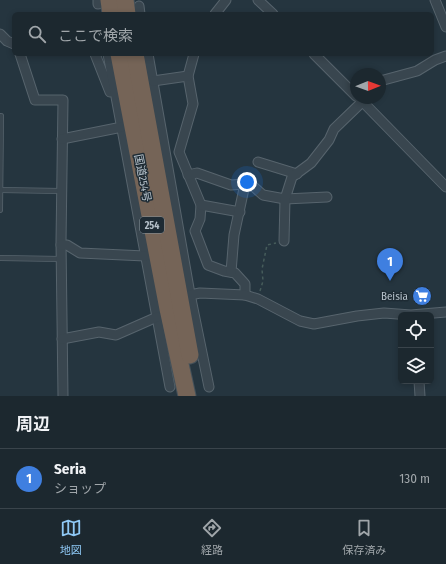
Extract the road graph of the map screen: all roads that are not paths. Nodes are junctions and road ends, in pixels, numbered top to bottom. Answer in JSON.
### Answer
{"nodes":[{"id":1,"x":226,"y":0,"type":"edge"},
{"id":2,"x":258,"y":0,"type":"edge"},
{"id":3,"x":435,"y":0,"type":"edge"},
{"id":4,"x":217,"y":12,"type":"edge"},
{"id":5,"x":270,"y":12,"type":"edge"},
{"id":6,"x":446,"y":27,"type":"edge"},
{"id":7,"x":0,"y":34,"type":"edge"},
{"id":8,"x":12,"y":43,"type":"edge"},
{"id":9,"x":21,"y":56,"type":"edge"},
{"id":10,"x":96,"y":56,"type":"edge"},
{"id":11,"x":108,"y":56,"type":"edge"},
{"id":12,"x":119,"y":56,"type":"edge"},
{"id":13,"x":140,"y":56,"type":"edge"},
{"id":14,"x":193,"y":56,"type":"edge"},
{"id":15,"x":316,"y":56,"type":"edge"},
{"id":16,"x":446,"y":56,"type":"edge"},
{"id":17,"x":188,"y":76,"type":"junction"},
{"id":18,"x":386,"y":79,"type":"edge"},
{"id":19,"x":154,"y":83,"type":"junction"},
{"id":20,"x":350,"y":89,"type":"edge"},
{"id":21,"x":115,"y":90,"type":"junction"},
{"id":22,"x":353,"y":104,"type":"edge"},
{"id":23,"x":365,"y":104,"type":"edge"},
{"id":24,"x":130,"y":106,"type":"junction"},
{"id":25,"x":1,"y":116,"type":"dead end"},
{"id":26,"x":122,"y":129,"type":"junction"},
{"id":27,"x":62,"y":139,"type":"junction"},
{"id":28,"x":258,"y":162,"type":"dead end"},
{"id":29,"x":297,"y":174,"type":"junction"},
{"id":30,"x":188,"y":175,"type":"junction"},
{"id":31,"x":245,"y":184,"type":"junction"},
{"id":32,"x":446,"y":187,"type":"edge"},
{"id":33,"x":0,"y":190,"type":"edge"},
{"id":34,"x":61,"y":191,"type":"junction"},
{"id":35,"x":327,"y":197,"type":"dead end"},
{"id":36,"x":285,"y":199,"type":"junction"},
{"id":37,"x":201,"y":205,"type":"junction"},
{"id":38,"x":0,"y":210,"type":"edge"},
{"id":39,"x":240,"y":212,"type":"junction"},
{"id":40,"x":284,"y":241,"type":"road end"},
{"id":41,"x":61,"y":245,"type":"junction"},
{"id":42,"x":145,"y":256,"type":"junction"},
{"id":43,"x":0,"y":258,"type":"edge"},
{"id":44,"x":61,"y":259,"type":"junction"},
{"id":45,"x":231,"y":272,"type":"junction"},
{"id":46,"x":245,"y":295,"type":"junction"},
{"id":47,"x":184,"y":297,"type":"junction"},
{"id":48,"x":154,"y":304,"type":"junction"},
{"id":49,"x":446,"y":312,"type":"edge"},
{"id":50,"x":434,"y":313,"type":"edge"},
{"id":51,"x":398,"y":314,"type":"edge"},
{"id":52,"x":164,"y":320,"type":"junction"},
{"id":53,"x":62,"y":338,"type":"junction"},
{"id":54,"x":419,"y":384,"type":"edge"},
{"id":55,"x":170,"y":387,"type":"dead end"},
{"id":56,"x":203,"y":391,"type":"edge"},
{"id":57,"x":63,"y":396,"type":"edge"},
{"id":58,"x":188,"y":396,"type":"edge"},
{"id":59,"x":420,"y":396,"type":"edge"}],
"edges":[{"from":1,"to":4,"type":"street"},
{"from":2,"to":5,"type":"street"},
{"from":3,"to":6,"type":"street"},
{"from":7,"to":8,"type":"street"},
{"from":9,"to":27,"type":"street"},
{"from":10,"to":21,"type":"street"},
{"from":11,"to":21,"type":"street"},
{"from":12,"to":24,"type":"highway","name":"国道254号","number":"254"},
{"from":13,"to":19,"type":"street"},
{"from":13,"to":19,"type":"street"},
{"from":13,"to":47,"type":"highway","name":"国道254号","number":"254"},
{"from":14,"to":17,"type":"street"},
{"from":15,"to":20,"type":"street"},
{"from":16,"to":18,"type":"street"},
{"from":17,"to":19,"type":"street"},
{"from":17,"to":30,"type":"street"},
{"from":19,"to":47,"type":"street"},
{"from":21,"to":26,"type":"street"},
{"from":22,"to":29,"type":"street"},
{"from":23,"to":32,"type":"street"},
{"from":24,"to":26,"type":"street"},
{"from":24,"to":52,"type":"highway","name":"国道254号","number":"254"},
{"from":25,"to":33,"type":"lane"},
{"from":26,"to":27,"type":"street"},
{"from":26,"to":42,"type":"street"},
{"from":27,"to":34,"type":"street"},
{"from":28,"to":29,"type":"street"},
{"from":29,"to":36,"type":"street"},
{"from":30,"to":31,"type":"street"},
{"from":30,"to":37,"type":"street"},
{"from":31,"to":36,"type":"street"},
{"from":31,"to":39,"type":"street"},
{"from":33,"to":34,"type":"lane"},
{"from":33,"to":38,"type":"lane"},
{"from":34,"to":41,"type":"street"},
{"from":35,"to":36,"type":"street"},
{"from":36,"to":40,"type":"street"},
{"from":37,"to":39,"type":"street"},
{"from":37,"to":45,"type":"street"},
{"from":39,"to":45,"type":"street"},
{"from":41,"to":42,"type":"street"},
{"from":41,"to":44,"type":"street"},
{"from":42,"to":48,"type":"street"},
{"from":43,"to":44,"type":"lane"},
{"from":44,"to":53,"type":"street"},
{"from":45,"to":46,"type":"street"},
{"from":46,"to":47,"type":"street"},
{"from":46,"to":51,"type":"street"},
{"from":47,"to":56,"type":"highway","name":"国道254号","number":"254"},
{"from":48,"to":52,"type":"street"},
{"from":48,"to":52,"type":"street"},
{"from":49,"to":50,"type":"street"},
{"from":52,"to":53,"type":"street"},
{"from":52,"to":55,"type":"street"},
{"from":52,"to":58,"type":"highway","name":"国道254号","number":"254"},
{"from":53,"to":57,"type":"street"},
{"from":54,"to":59,"type":"street"}]}
